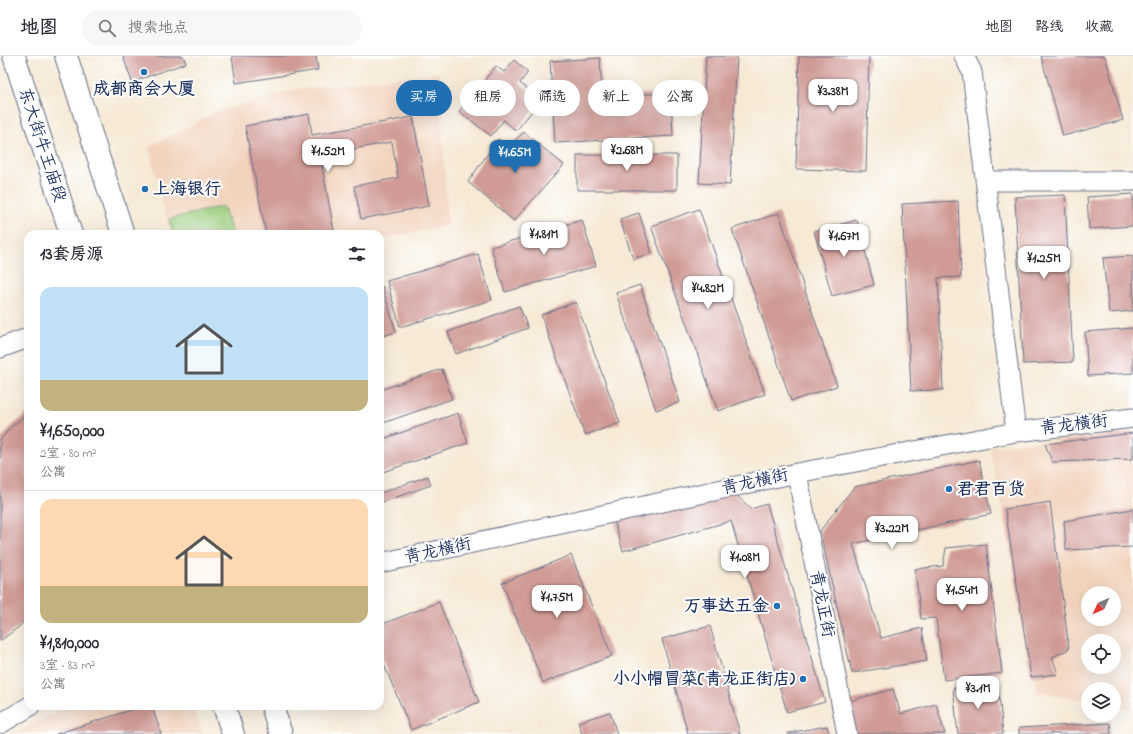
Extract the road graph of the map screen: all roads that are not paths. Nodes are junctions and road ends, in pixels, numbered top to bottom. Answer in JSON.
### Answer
{"nodes":[{"id":1,"x":14,"y":56,"type":"edge"},
{"id":2,"x":66,"y":56,"type":"edge"},
{"id":3,"x":964,"y":56,"type":"edge"},
{"id":4,"x":985,"y":181,"type":"junction"},
{"id":5,"x":1133,"y":181,"type":"edge"},
{"id":6,"x":70,"y":230,"type":"edge"},
{"id":7,"x":122,"y":230,"type":"edge"},
{"id":8,"x":24,"y":339,"type":"edge"},
{"id":9,"x":0,"y":348,"type":"edge"},
{"id":10,"x":1133,"y":418,"type":"edge"},
{"id":11,"x":1016,"y":432,"type":"junction"},
{"id":12,"x":797,"y":473,"type":"junction"},
{"id":13,"x":384,"y":563,"type":"edge"},
{"id":14,"x":24,"y":710,"type":"edge"},
{"id":15,"x":225,"y":710,"type":"edge"},
{"id":16,"x":273,"y":710,"type":"edge"},
{"id":17,"x":0,"y":724,"type":"edge"},
{"id":18,"x":233,"y":734,"type":"edge"},
{"id":19,"x":281,"y":734,"type":"edge"},
{"id":20,"x":847,"y":734,"type":"edge"}],
"edges":[{"from":1,"to":6,"type":"main road","name":"东大街牛王庙段"},
{"from":2,"to":7,"type":"main road"},
{"from":3,"to":4,"type":"street"},
{"from":4,"to":5,"type":"street"},
{"from":4,"to":11,"type":"street"},
{"from":8,"to":9,"type":"street"},
{"from":10,"to":11,"type":"street","name":"青龙横街"},
{"from":11,"to":12,"type":"street","name":"青龙横街"},
{"from":12,"to":13,"type":"street","name":"青龙横街"},
{"from":12,"to":20,"type":"street","name":"青龙正街"},
{"from":14,"to":17,"type":"street"},
{"from":15,"to":18,"type":"main road"},
{"from":16,"to":19,"type":"main road"}]}
